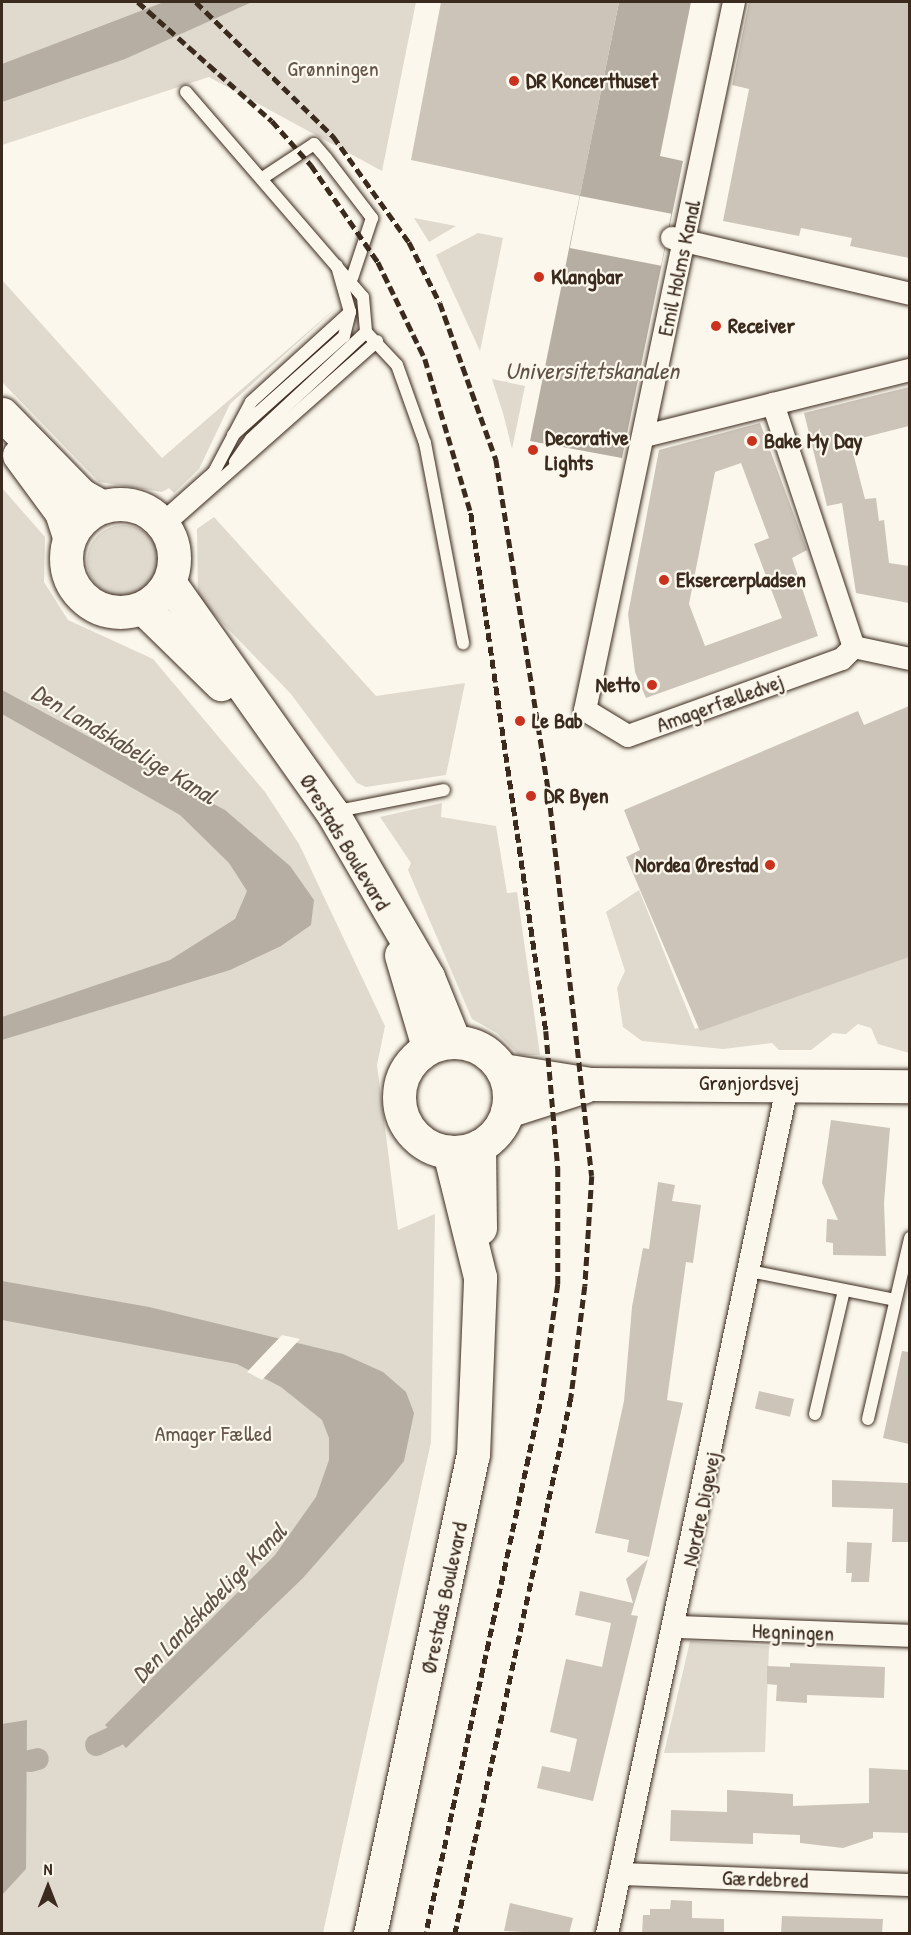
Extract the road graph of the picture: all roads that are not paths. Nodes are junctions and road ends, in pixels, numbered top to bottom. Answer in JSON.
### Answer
{"nodes":[{"id":1,"x":734,"y":2,"type":"edge"},
{"id":2,"x":186,"y":92,"type":"dead end"},
{"id":3,"x":264,"y":177,"type":"junction"},
{"id":4,"x":677,"y":240,"type":"junction"},
{"id":5,"x":337,"y":266,"type":"junction"},
{"id":6,"x":352,"y":278,"type":"junction"},
{"id":7,"x":909,"y":294,"type":"edge"},
{"id":8,"x":366,"y":332,"type":"junction"},
{"id":9,"x":377,"y":341,"type":"junction"},
{"id":10,"x":909,"y":370,"type":"edge"},
{"id":11,"x":773,"y":404,"type":"junction"},
{"id":12,"x":2,"y":414,"type":"edge"},
{"id":13,"x":2,"y":432,"type":"edge"},
{"id":14,"x":645,"y":436,"type":"junction"},
{"id":15,"x":225,"y":475,"type":"junction"},
{"id":16,"x":101,"y":506,"type":"junction"},
{"id":17,"x":163,"y":524,"type":"junction"},
{"id":18,"x":69,"y":537,"type":"junction"},
{"id":19,"x":169,"y":582,"type":"junction"},
{"id":20,"x":142,"y":608,"type":"junction"},
{"id":21,"x":463,"y":643,"type":"dead end"},
{"id":22,"x":854,"y":647,"type":"junction"},
{"id":23,"x":909,"y":659,"type":"edge"},
{"id":24,"x":585,"y":710,"type":"joint"},
{"id":25,"x":271,"y":732,"type":"junction"},
{"id":26,"x":444,"y":790,"type":"dead end"},
{"id":27,"x":332,"y":812,"type":"junction"},
{"id":28,"x":441,"y":1044,"type":"junction"},
{"id":29,"x":503,"y":1070,"type":"junction"},
{"id":30,"x":788,"y":1083,"type":"junction"},
{"id":31,"x":589,"y":1084,"type":"junction"},
{"id":32,"x":909,"y":1086,"type":"edge"},
{"id":33,"x":507,"y":1112,"type":"junction"},
{"id":34,"x":464,"y":1149,"type":"junction"},
{"id":35,"x":909,"y":1238,"type":"edge"},
{"id":36,"x":750,"y":1271,"type":"junction"},
{"id":37,"x":844,"y":1290,"type":"junction"},
{"id":38,"x":895,"y":1300,"type":"junction"},
{"id":39,"x":815,"y":1414,"type":"dead end"},
{"id":40,"x":868,"y":1419,"type":"dead end"},
{"id":41,"x":676,"y":1627,"type":"junction"},
{"id":42,"x":909,"y":1636,"type":"edge"},
{"id":43,"x":620,"y":1874,"type":"junction"},
{"id":44,"x":909,"y":1885,"type":"edge"},
{"id":45,"x":370,"y":1934,"type":"edge"},
{"id":46,"x":607,"y":1934,"type":"edge"}],
"edges":[{"from":1,"to":4,"type":"street","name":"Emil Holms Kanal"},
{"from":2,"to":3,"type":"lane"},
{"from":3,"to":5,"type":"lane"},
{"from":3,"to":6,"type":"lane"},
{"from":4,"to":7,"type":"street"},
{"from":4,"to":14,"type":"street","name":"Emil Holms Kanal"},
{"from":5,"to":6,"type":"lane"},
{"from":5,"to":17,"type":"lane"},
{"from":6,"to":8,"type":"lane"},
{"from":8,"to":9,"type":"lane"},
{"from":8,"to":15,"type":"lane"},
{"from":9,"to":15,"type":"lane"},
{"from":9,"to":21,"type":"lane"},
{"from":10,"to":11,"type":"street"},
{"from":11,"to":14,"type":"street"},
{"from":11,"to":22,"type":"street"},
{"from":12,"to":16,"type":"street"},
{"from":13,"to":18,"type":"street"},
{"from":14,"to":24,"type":"street","name":"Emil Holms Kanal"},
{"from":15,"to":17,"type":"lane"},
{"from":16,"to":17,"type":"street"},
{"from":16,"to":18,"type":"street"},
{"from":17,"to":19,"type":"street"},
{"from":18,"to":20,"type":"street"},
{"from":19,"to":20,"type":"street"},
{"from":19,"to":25,"type":"street","name":"Ørestads Boulevard"},
{"from":20,"to":25,"type":"street","name":"Ørestads Boulevard"},
{"from":22,"to":23,"type":"street"},
{"from":22,"to":24,"type":"street","name":"Amagerfælledvej"},
{"from":25,"to":27,"type":"street","name":"Ørestads Boulevard"},
{"from":26,"to":27,"type":"lane"},
{"from":27,"to":28,"type":"street","name":"Ørestads Boulevard"},
{"from":28,"to":29,"type":"street"},
{"from":28,"to":34,"type":"street"},
{"from":29,"to":31,"type":"street","name":"Grønjordsvej"},
{"from":29,"to":33,"type":"street"},
{"from":30,"to":31,"type":"street","name":"Grønjordsvej"},
{"from":30,"to":32,"type":"street","name":"Grønjordsvej"},
{"from":30,"to":36,"type":"street","name":"Nordre Digevej"},
{"from":31,"to":33,"type":"street","name":"Grønjordsvej"},
{"from":33,"to":34,"type":"street"},
{"from":34,"to":45,"type":"street","name":"Ørestads Boulevard"},
{"from":35,"to":38,"type":"lane"},
{"from":36,"to":37,"type":"lane"},
{"from":36,"to":41,"type":"street","name":"Nordre Digevej"},
{"from":37,"to":38,"type":"lane"},
{"from":37,"to":39,"type":"lane"},
{"from":38,"to":40,"type":"lane"},
{"from":41,"to":42,"type":"street","name":"Hegningen"},
{"from":41,"to":43,"type":"street","name":"Nordre Digevej"},
{"from":43,"to":44,"type":"street","name":"Gærdebred"},
{"from":43,"to":46,"type":"street","name":"Nordre Digevej"}]}
